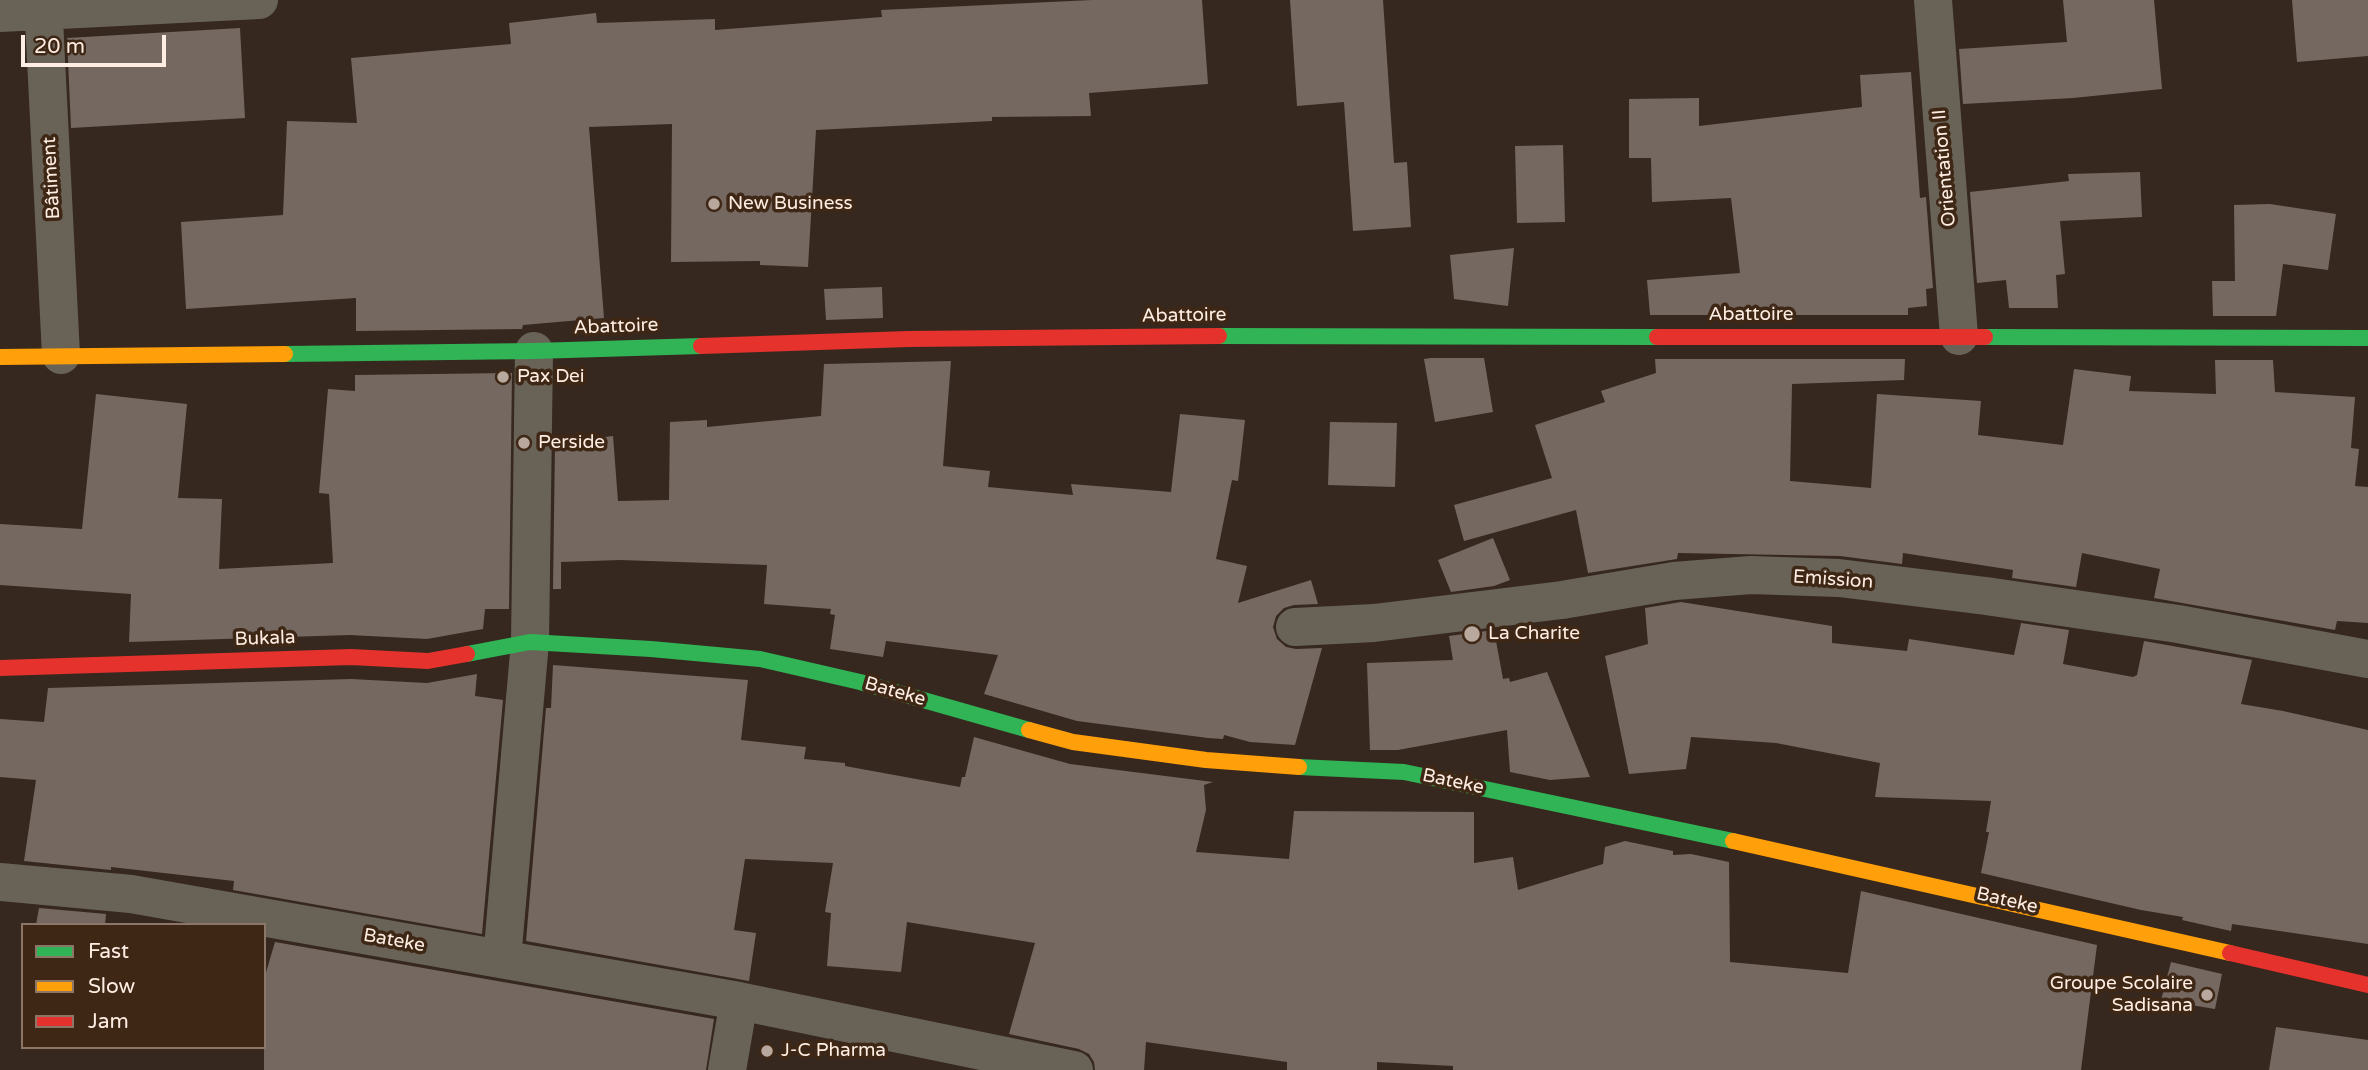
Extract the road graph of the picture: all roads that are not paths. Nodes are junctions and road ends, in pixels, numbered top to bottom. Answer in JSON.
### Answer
{"nodes":[{"id":1,"x":259,"y":0,"type":"edge"},
{"id":2,"x":1933,"y":0,"type":"edge"},
{"id":3,"x":43,"y":6,"type":"edge"},
{"id":4,"x":0,"y":13,"type":"edge"},
{"id":5,"x":1959,"y":337,"type":"junction"},
{"id":6,"x":2368,"y":338,"type":"edge"},
{"id":7,"x":534,"y":351,"type":"junction"},
{"id":8,"x":61,"y":355,"type":"junction"},
{"id":9,"x":0,"y":357,"type":"edge"},
{"id":10,"x":1295,"y":627,"type":"dead end"},
{"id":11,"x":530,"y":642,"type":"junction"},
{"id":12,"x":2368,"y":659,"type":"edge"},
{"id":13,"x":0,"y":668,"type":"edge"},
{"id":14,"x":0,"y":882,"type":"edge"},
{"id":15,"x":502,"y":959,"type":"junction"},
{"id":16,"x":2368,"y":985,"type":"edge"},
{"id":17,"x":739,"y":1001,"type":"junction"},
{"id":18,"x":727,"y":1070,"type":"edge"},
{"id":19,"x":1074,"y":1070,"type":"edge"}],
"edges":[{"from":1,"to":3,"type":"street"},
{"from":2,"to":5,"type":"street","name":"Orientation II"},
{"from":3,"to":4,"type":"street"},
{"from":3,"to":8,"type":"street","name":"Bâtiment"},
{"from":5,"to":6,"type":"street","name":"Abattoire"},
{"from":5,"to":7,"type":"street","name":"Abattoire"},
{"from":7,"to":8,"type":"street","name":"Abattoire"},
{"from":7,"to":11,"type":"street"},
{"from":8,"to":9,"type":"street","name":"Abattoire"},
{"from":10,"to":12,"type":"street","name":"Emission"},
{"from":11,"to":13,"type":"street","name":"Bukala"},
{"from":11,"to":15,"type":"street"},
{"from":11,"to":16,"type":"street","name":"Bateke"},
{"from":14,"to":15,"type":"street","name":"Bateke"},
{"from":15,"to":17,"type":"street","name":"Bateke"},
{"from":17,"to":18,"type":"street"},
{"from":17,"to":19,"type":"street","name":"Bateke"}]}
